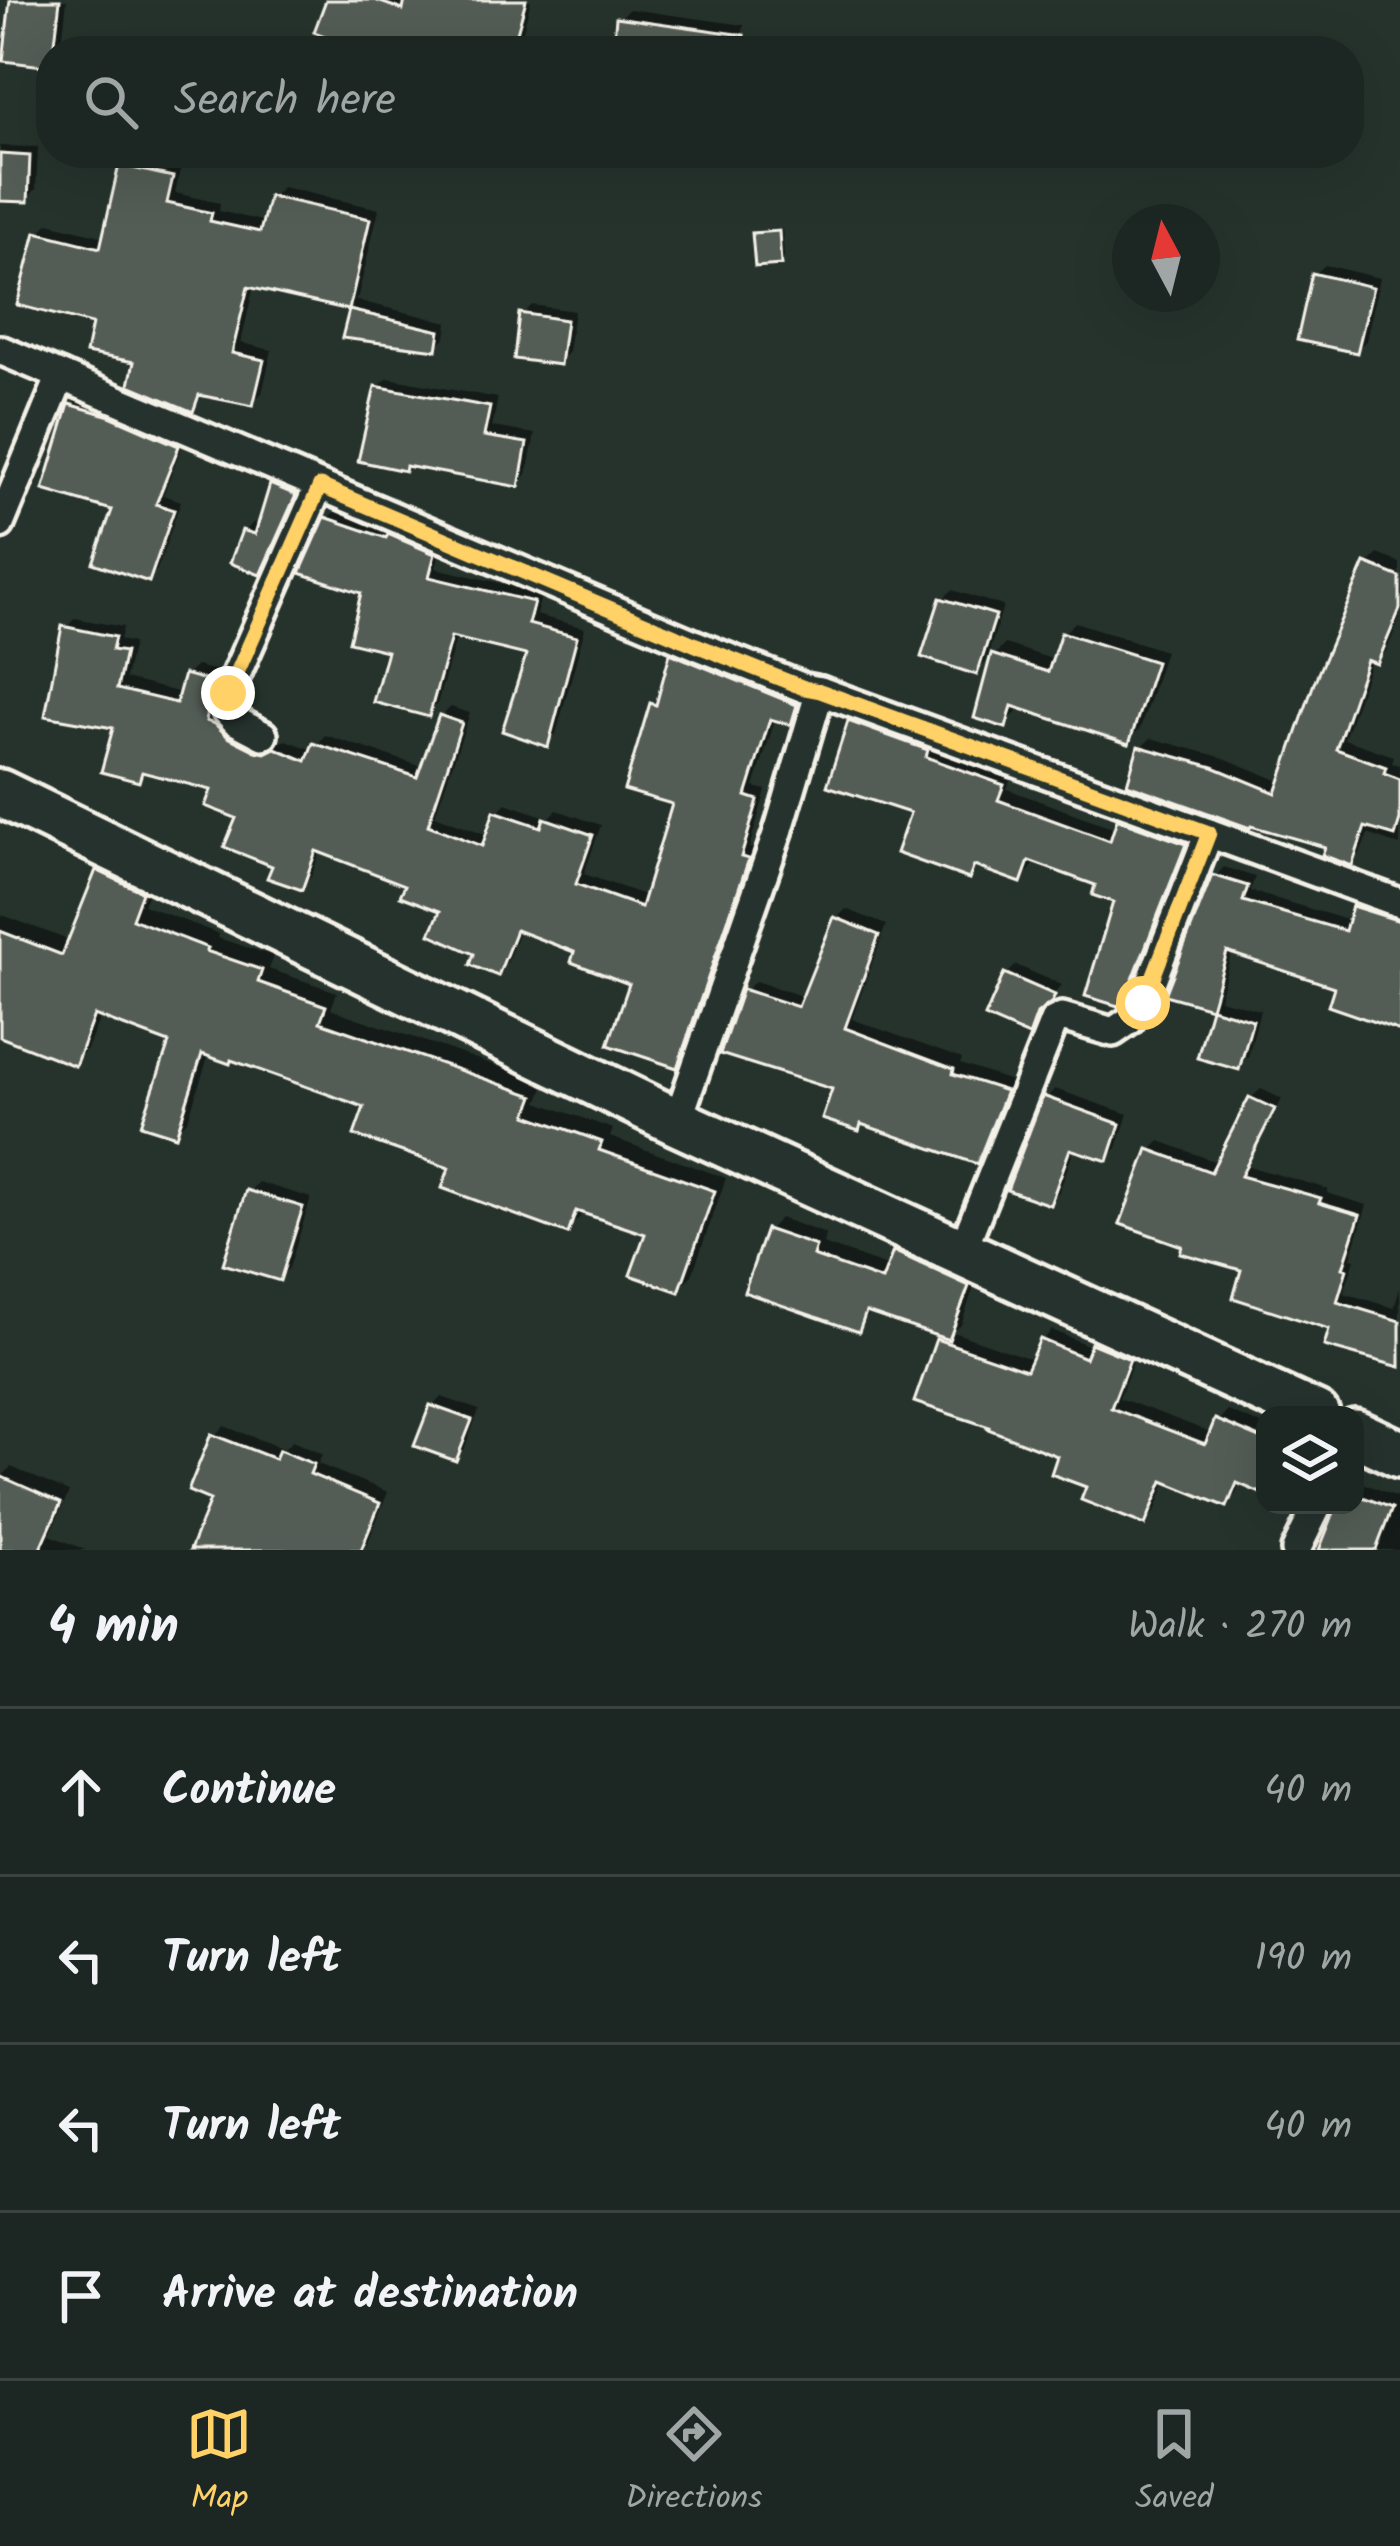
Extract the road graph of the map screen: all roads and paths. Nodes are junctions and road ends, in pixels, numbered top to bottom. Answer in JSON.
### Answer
{"nodes":[{"id":1,"x":0,"y":350,"type":"edge"},
{"id":2,"x":61,"y":376,"type":"junction"},
{"id":3,"x":320,"y":486,"type":"junction"},
{"id":4,"x":0,"y":524,"type":"edge"},
{"id":5,"x":820,"y":691,"type":"junction"},
{"id":6,"x":263,"y":735,"type":"dead end"},
{"id":7,"x":0,"y":793,"type":"edge"},
{"id":8,"x":1209,"y":833,"type":"junction"},
{"id":9,"x":1400,"y":903,"type":"edge"},
{"id":10,"x":677,"y":1122,"type":"junction"},
{"id":11,"x":962,"y":1251,"type":"junction"},
{"id":12,"x":1297,"y":1406,"type":"edge"},
{"id":13,"x":1364,"y":1437,"type":"edge"},
{"id":14,"x":1400,"y":1454,"type":"edge"},
{"id":15,"x":1314,"y":1514,"type":"edge"},
{"id":16,"x":1297,"y":1550,"type":"edge"}],
"edges":[{"from":1,"to":2,"type":"street"},
{"from":2,"to":3,"type":"street"},
{"from":2,"to":4,"type":"street"},
{"from":3,"to":5,"type":"street"},
{"from":3,"to":6,"type":"street"},
{"from":5,"to":8,"type":"street"},
{"from":5,"to":10,"type":"street"},
{"from":7,"to":10,"type":"main road"},
{"from":8,"to":9,"type":"street"},
{"from":8,"to":11,"type":"street"},
{"from":10,"to":11,"type":"main road"},
{"from":11,"to":12,"type":"main road"},
{"from":13,"to":14,"type":"main road"},
{"from":15,"to":16,"type":"street"}]}
